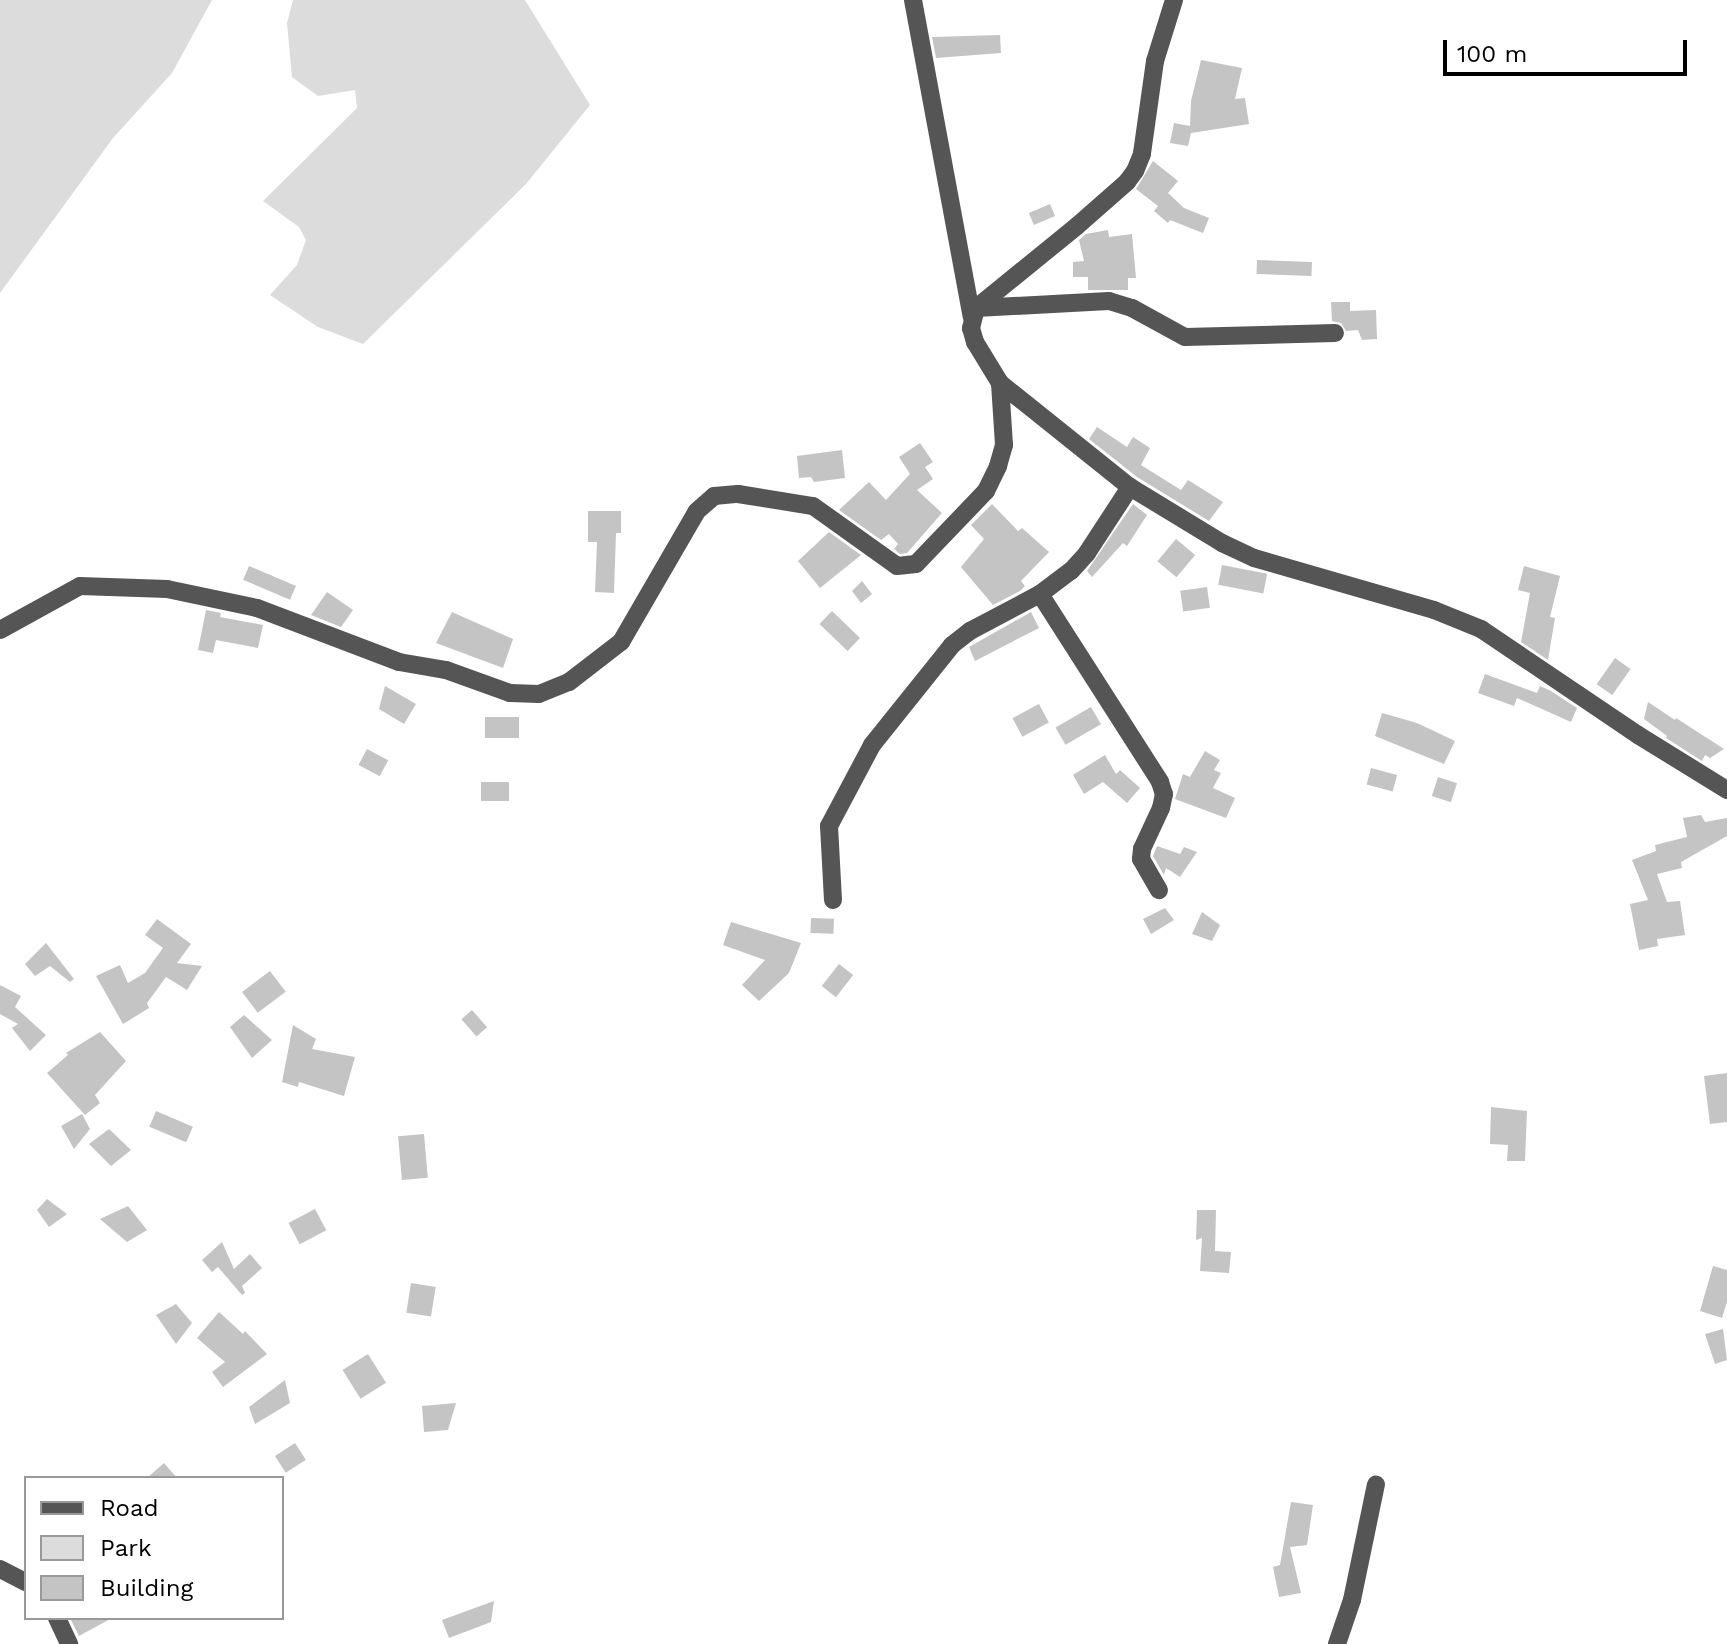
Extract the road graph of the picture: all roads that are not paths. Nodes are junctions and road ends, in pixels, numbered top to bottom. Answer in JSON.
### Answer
{"nodes":[{"id":1,"x":913,"y":0,"type":"edge"},
{"id":2,"x":1174,"y":0,"type":"edge"},
{"id":3,"x":974,"y":312,"type":"junction"},
{"id":4,"x":1335,"y":333,"type":"dead end"},
{"id":5,"x":1000,"y":383,"type":"junction"},
{"id":6,"x":1130,"y":487,"type":"junction"},
{"id":7,"x":1040,"y":594,"type":"junction"},
{"id":8,"x":0,"y":630,"type":"edge"},
{"id":9,"x":1727,"y":790,"type":"edge"},
{"id":10,"x":1159,"y":890,"type":"dead end"},
{"id":11,"x":833,"y":900,"type":"dead end"},
{"id":12,"x":1376,"y":1484,"type":"dead end"},
{"id":13,"x":0,"y":1569,"type":"edge"},
{"id":14,"x":24,"y":1581,"type":"edge"},
{"id":15,"x":58,"y":1620,"type":"edge"},
{"id":16,"x":69,"y":1644,"type":"edge"},
{"id":17,"x":1337,"y":1644,"type":"edge"}],
"edges":[{"from":1,"to":3,"type":"street"},
{"from":2,"to":3,"type":"street"},
{"from":3,"to":4,"type":"street"},
{"from":3,"to":5,"type":"street"},
{"from":5,"to":6,"type":"street"},
{"from":5,"to":8,"type":"street"},
{"from":6,"to":7,"type":"street"},
{"from":6,"to":9,"type":"street"},
{"from":7,"to":10,"type":"street"},
{"from":7,"to":11,"type":"street"},
{"from":12,"to":17,"type":"street"},
{"from":13,"to":14,"type":"street"},
{"from":15,"to":16,"type":"street"}]}
